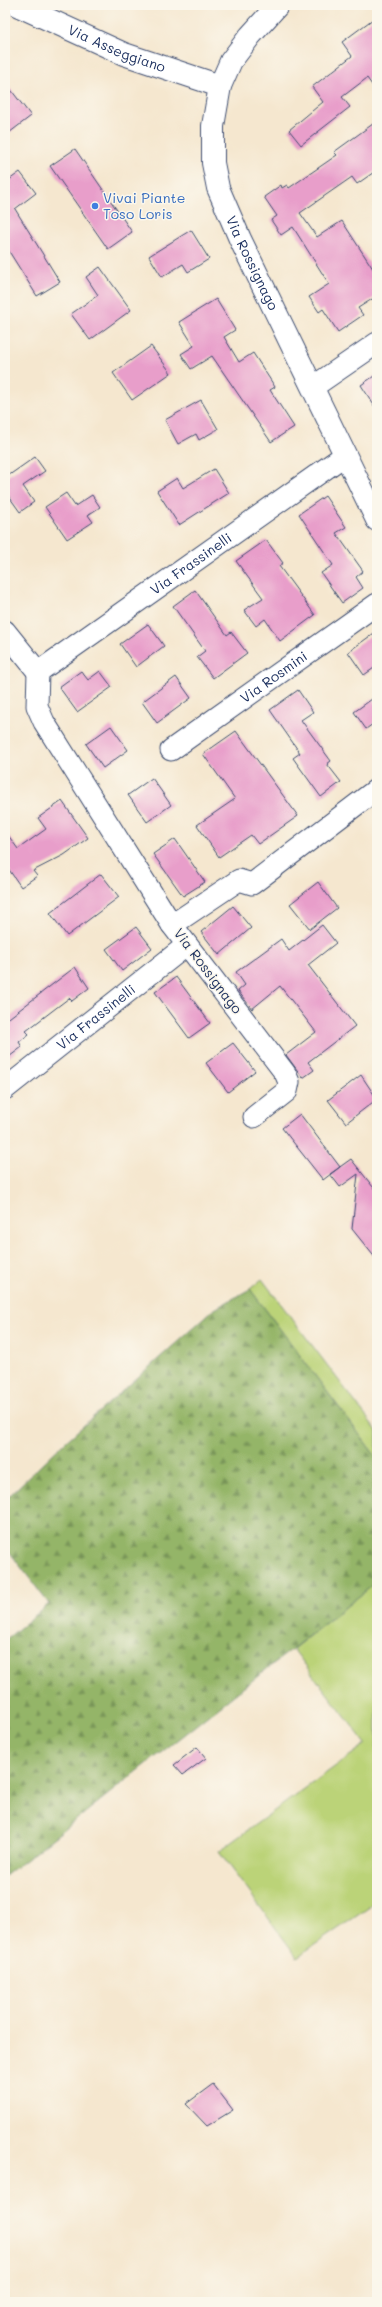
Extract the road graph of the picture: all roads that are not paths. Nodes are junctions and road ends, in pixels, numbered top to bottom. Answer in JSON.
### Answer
{"nodes":[{"id":1,"x":17,"y":5,"type":"edge"},
{"id":2,"x":278,"y":5,"type":"edge"},
{"id":3,"x":220,"y":86,"type":"junction"},
{"id":4,"x":377,"y":343,"type":"edge"},
{"id":5,"x":313,"y":387,"type":"junction"},
{"id":6,"x":345,"y":455,"type":"junction"},
{"id":7,"x":377,"y":520,"type":"edge"},
{"id":8,"x":377,"y":604,"type":"edge"},
{"id":9,"x":5,"y":631,"type":"edge"},
{"id":10,"x":38,"y":672,"type":"junction"},
{"id":11,"x":171,"y":750,"type":"dead end"},
{"id":12,"x":377,"y":789,"type":"edge"},
{"id":13,"x":172,"y":925,"type":"junction"},
{"id":14,"x":187,"y":945,"type":"junction"},
{"id":15,"x":5,"y":1089,"type":"edge"},
{"id":16,"x":254,"y":1117,"type":"dead end"}],
"edges":[{"from":1,"to":3,"type":"street","name":"Via Asseggiano"},
{"from":2,"to":3,"type":"street","name":"Via Rossignago"},
{"from":3,"to":5,"type":"street","name":"Via Rossignago"},
{"from":4,"to":5,"type":"street"},
{"from":5,"to":6,"type":"street","name":"Via Rossignago"},
{"from":6,"to":7,"type":"street","name":"Via Rossignago"},
{"from":6,"to":10,"type":"street","name":"Via Frassinelli"},
{"from":8,"to":11,"type":"street","name":"Via Rosmini"},
{"from":9,"to":10,"type":"street"},
{"from":10,"to":13,"type":"street"},
{"from":12,"to":13,"type":"street","name":"Via Rossignago"},
{"from":13,"to":14,"type":"street","name":"Via Rossignago"},
{"from":14,"to":15,"type":"street","name":"Via Frassinelli"},
{"from":14,"to":16,"type":"street","name":"Via Rossignago"}]}
